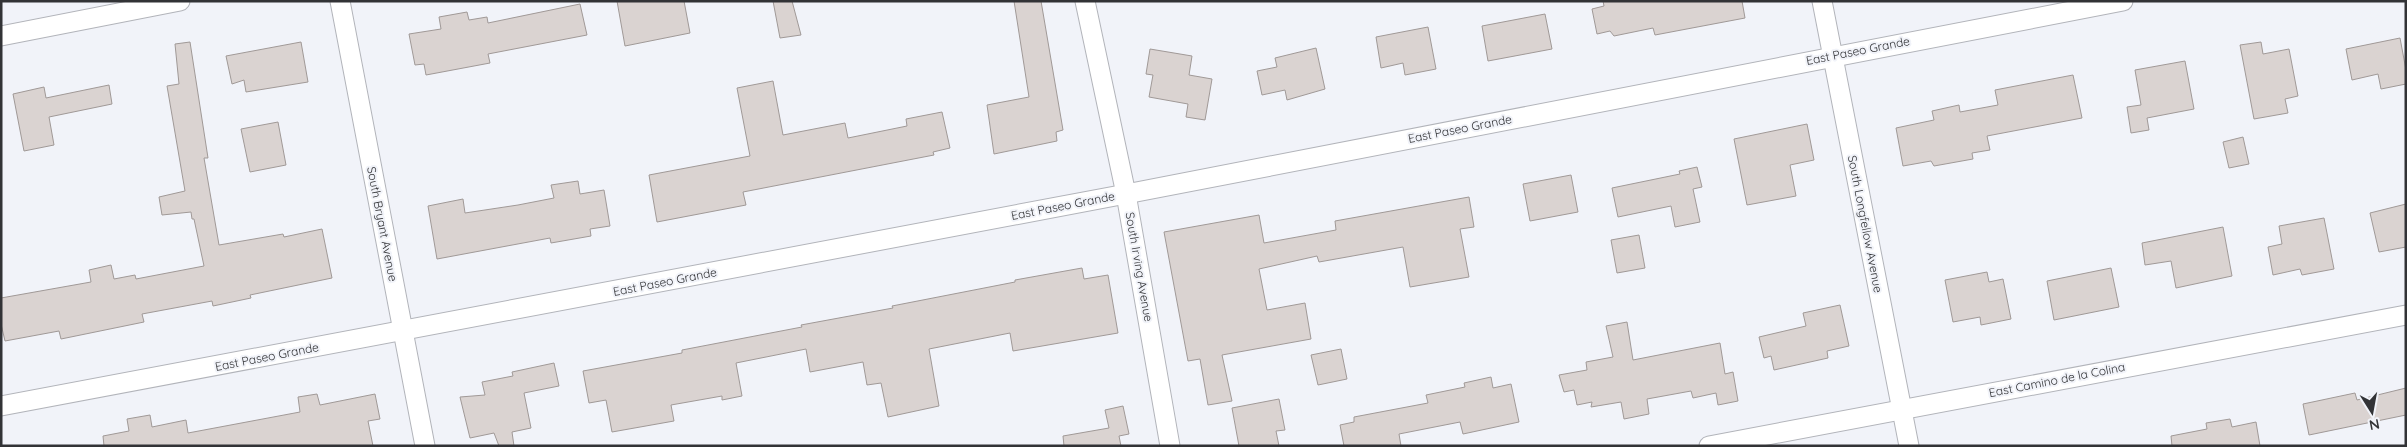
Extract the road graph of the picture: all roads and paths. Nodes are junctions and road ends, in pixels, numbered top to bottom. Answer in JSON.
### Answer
{"nodes":[{"id":1,"x":180,"y":1,"type":"edge"},
{"id":2,"x":340,"y":1,"type":"edge"},
{"id":3,"x":1085,"y":1,"type":"edge"},
{"id":4,"x":1822,"y":1,"type":"edge"},
{"id":5,"x":2123,"y":1,"type":"edge"},
{"id":6,"x":1,"y":36,"type":"edge"},
{"id":7,"x":1832,"y":56,"type":"junction"},
{"id":8,"x":1126,"y":194,"type":"junction"},
{"id":9,"x":2406,"y":315,"type":"edge"},
{"id":10,"x":402,"y":331,"type":"junction"},
{"id":11,"x":1,"y":406,"type":"edge"},
{"id":12,"x":1902,"y":410,"type":"junction"},
{"id":13,"x":426,"y":446,"type":"edge"},
{"id":14,"x":1170,"y":446,"type":"edge"},
{"id":15,"x":1709,"y":446,"type":"edge"},
{"id":16,"x":1909,"y":446,"type":"edge"}],
"edges":[{"from":1,"to":6,"type":"street"},
{"from":2,"to":10,"type":"street","name":"South Bryant Avenue"},
{"from":3,"to":8,"type":"street","name":"South Irving Avenue"},
{"from":4,"to":7,"type":"street","name":"South Longfellow Avenue"},
{"from":5,"to":7,"type":"street","name":"East Paseo Grande"},
{"from":7,"to":8,"type":"street","name":"East Paseo Grande"},
{"from":7,"to":12,"type":"street","name":"South Longfellow Avenue"},
{"from":8,"to":10,"type":"street","name":"East Paseo Grande"},
{"from":8,"to":14,"type":"street","name":"South Irving Avenue"},
{"from":9,"to":12,"type":"street","name":"East Camino de la Colina"},
{"from":10,"to":11,"type":"street","name":"East Paseo Grande"},
{"from":10,"to":13,"type":"street","name":"South Bryant Avenue"},
{"from":12,"to":15,"type":"street","name":"East Camino de la Colina"},
{"from":12,"to":16,"type":"street","name":"South Longfellow Avenue"}]}
